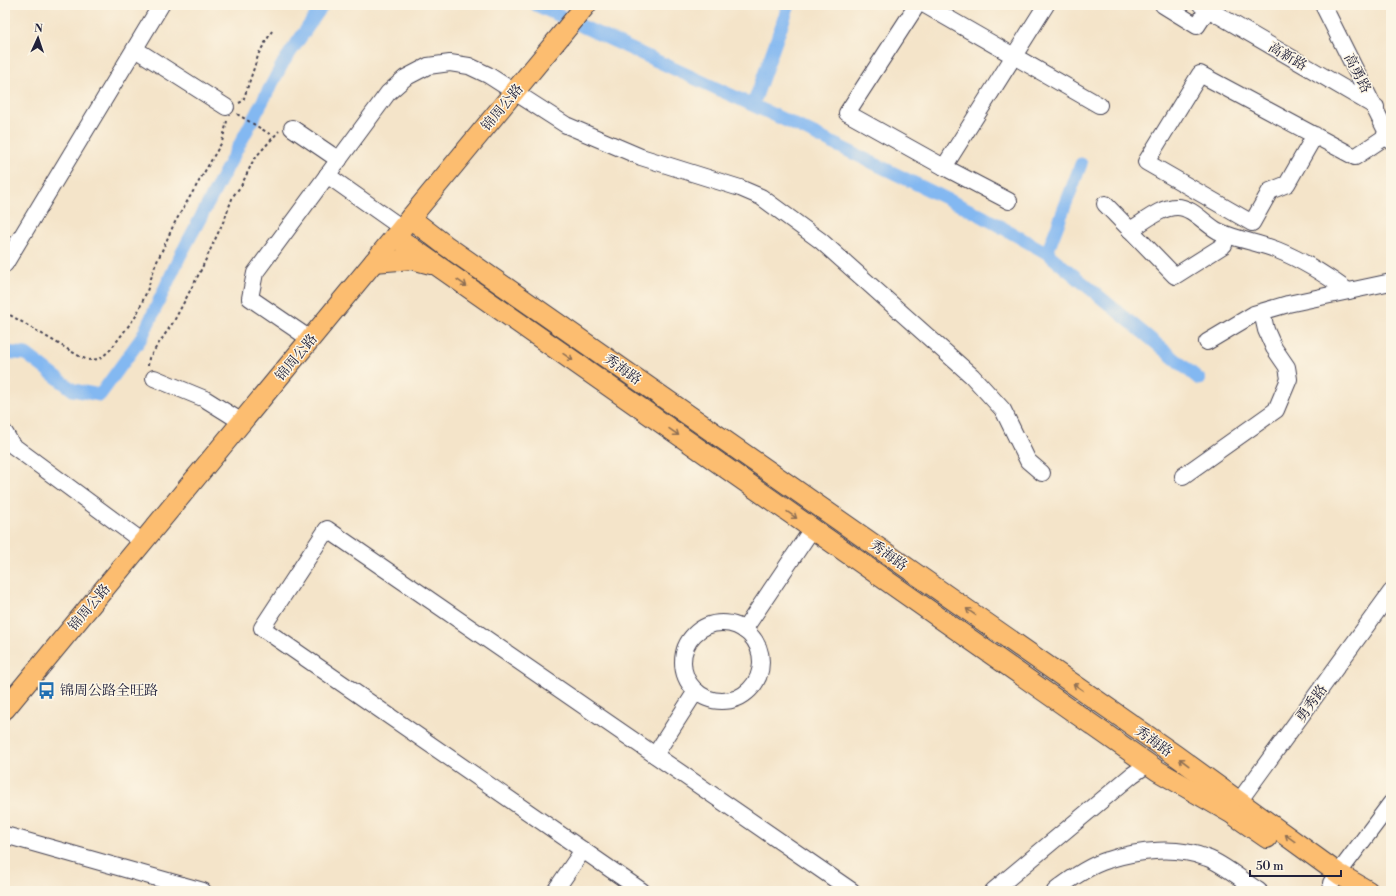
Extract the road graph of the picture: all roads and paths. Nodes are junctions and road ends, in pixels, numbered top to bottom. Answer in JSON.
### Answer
{"nodes":[{"id":1,"x":162,"y":5,"type":"edge"},
{"id":2,"x":586,"y":5,"type":"edge"},
{"id":3,"x":917,"y":5,"type":"edge"},
{"id":4,"x":925,"y":5,"type":"edge"},
{"id":5,"x":1046,"y":5,"type":"edge"},
{"id":6,"x":1162,"y":5,"type":"edge"},
{"id":7,"x":1323,"y":5,"type":"edge"},
{"id":8,"x":1204,"y":7,"type":"edge"},
{"id":9,"x":272,"y":31,"type":"dead end"},
{"id":10,"x":135,"y":49,"type":"junction"},
{"id":11,"x":1014,"y":56,"type":"junction"},
{"id":12,"x":515,"y":92,"type":"junction"},
{"id":13,"x":1099,"y":105,"type":"dead end"},
{"id":14,"x":1376,"y":107,"type":"junction"},
{"id":15,"x":232,"y":110,"type":"junction"},
{"id":16,"x":292,"y":128,"type":"dead end"},
{"id":17,"x":1314,"y":135,"type":"junction"},
{"id":18,"x":1390,"y":138,"type":"edge"},
{"id":19,"x":339,"y":160,"type":"junction"},
{"id":20,"x":944,"y":167,"type":"junction"},
{"id":21,"x":328,"y":175,"type":"junction"},
{"id":22,"x":428,"y":196,"type":"junction"},
{"id":23,"x":1009,"y":201,"type":"dead end"},
{"id":24,"x":1105,"y":204,"type":"dead end"},
{"id":25,"x":402,"y":228,"type":"junction"},
{"id":26,"x":1130,"y":230,"type":"junction"},
{"id":27,"x":1226,"y":234,"type":"junction"},
{"id":28,"x":445,"y":245,"type":"junction"},
{"id":29,"x":374,"y":262,"type":"junction"},
{"id":30,"x":5,"y":264,"type":"edge"},
{"id":31,"x":437,"y":265,"type":"junction"},
{"id":32,"x":1391,"y":282,"type":"edge"},
{"id":33,"x":1348,"y":291,"type":"junction"},
{"id":34,"x":5,"y":312,"type":"edge"},
{"id":35,"x":1262,"y":312,"type":"junction"},
{"id":36,"x":310,"y":339,"type":"junction"},
{"id":37,"x":1208,"y":342,"type":"dead end"},
{"id":38,"x":154,"y":378,"type":"joint"},
{"id":39,"x":242,"y":422,"type":"junction"},
{"id":40,"x":5,"y":433,"type":"edge"},
{"id":41,"x":1042,"y":473,"type":"dead end"},
{"id":42,"x":1183,"y":476,"type":"dead end"},
{"id":43,"x":782,"y":479,"type":"junction"},
{"id":44,"x":768,"y":498,"type":"junction"},
{"id":45,"x":812,"y":529,"type":"junction"},
{"id":46,"x":142,"y":542,"type":"junction"},
{"id":47,"x":1391,"y":592,"type":"edge"},
{"id":48,"x":744,"y":630,"type":"junction"},
{"id":49,"x":696,"y":691,"type":"junction"},
{"id":50,"x":5,"y":709,"type":"edge"},
{"id":51,"x":654,"y":755,"type":"junction"},
{"id":52,"x":1148,"y":764,"type":"junction"},
{"id":53,"x":1391,"y":804,"type":"edge"},
{"id":54,"x":1236,"y":807,"type":"junction"},
{"id":55,"x":5,"y":835,"type":"edge"},
{"id":56,"x":583,"y":850,"type":"junction"},
{"id":57,"x":1337,"y":883,"type":"edge"},
{"id":58,"x":203,"y":891,"type":"edge"},
{"id":59,"x":555,"y":891,"type":"edge"},
{"id":60,"x":642,"y":891,"type":"edge"},
{"id":61,"x":852,"y":891,"type":"edge"},
{"id":62,"x":993,"y":891,"type":"edge"},
{"id":63,"x":1055,"y":891,"type":"edge"},
{"id":64,"x":1259,"y":891,"type":"edge"},
{"id":65,"x":1368,"y":891,"type":"edge"}],
"edges":[{"from":1,"to":10,"type":"street"},
{"from":2,"to":12,"type":"main road","name":"锦周公路"},
{"from":3,"to":20,"type":"street"},
{"from":4,"to":11,"type":"street"},
{"from":5,"to":11,"type":"street"},
{"from":6,"to":8,"type":"street"},
{"from":7,"to":14,"type":"street","name":"高勇路"},
{"from":8,"to":14,"type":"street","name":"高新路"},
{"from":9,"to":15,"type":"path"},
{"from":10,"to":15,"type":"street"},
{"from":10,"to":30,"type":"street"},
{"from":11,"to":13,"type":"street"},
{"from":11,"to":20,"type":"street"},
{"from":12,"to":19,"type":"street"},
{"from":12,"to":22,"type":"main road","name":"锦周公路"},
{"from":12,"to":41,"type":"street"},
{"from":14,"to":18,"type":"street","name":"高勇路"},
{"from":15,"to":34,"type":"path"},
{"from":15,"to":38,"type":"path"},
{"from":16,"to":19,"type":"street"},
{"from":17,"to":17,"type":"street"},
{"from":17,"to":18,"type":"street"},
{"from":19,"to":21,"type":"street"},
{"from":20,"to":23,"type":"street"},
{"from":21,"to":25,"type":"street"},
{"from":21,"to":36,"type":"street"},
{"from":22,"to":25,"type":"main road","name":"锦周公路"},
{"from":22,"to":28,"type":"main road"},
{"from":24,"to":26,"type":"street"},
{"from":25,"to":28,"type":"main road","name":"秀海路"},
{"from":25,"to":29,"type":"main road","name":"锦周公路"},
{"from":25,"to":31,"type":"main road","name":"秀海路"},
{"from":26,"to":27,"type":"street"},
{"from":26,"to":27,"type":"street"},
{"from":27,"to":33,"type":"street"},
{"from":28,"to":43,"type":"main road","name":"秀海路"},
{"from":29,"to":31,"type":"main road"},
{"from":29,"to":36,"type":"main road","name":"锦周公路"},
{"from":31,"to":44,"type":"main road","name":"秀海路","one_way":true},
{"from":32,"to":33,"type":"street"},
{"from":33,"to":35,"type":"street"},
{"from":35,"to":37,"type":"street"},
{"from":35,"to":42,"type":"street"},
{"from":36,"to":39,"type":"main road","name":"锦周公路"},
{"from":38,"to":39,"type":"street"},
{"from":39,"to":46,"type":"main road","name":"锦周公路"},
{"from":40,"to":46,"type":"street"},
{"from":43,"to":44,"type":"street"},
{"from":54,"to":43,"type":"main road","name":"秀海路","one_way":true},
{"from":44,"to":45,"type":"main road","name":"秀海路","one_way":true},
{"from":45,"to":48,"type":"street"},
{"from":45,"to":52,"type":"main road","name":"秀海路"},
{"from":46,"to":50,"type":"main road","name":"锦周公路"},
{"from":47,"to":54,"type":"street","name":"勇秀路"},
{"from":48,"to":49,"type":"street"},
{"from":48,"to":49,"type":"street"},
{"from":49,"to":51,"type":"street"},
{"from":51,"to":56,"type":"street"},
{"from":51,"to":61,"type":"street"},
{"from":52,"to":54,"type":"main road","name":"秀海路"},
{"from":52,"to":62,"type":"street"},
{"from":53,"to":57,"type":"street"},
{"from":54,"to":57,"type":"main road","name":"秀海路"},
{"from":55,"to":58,"type":"street"},
{"from":56,"to":59,"type":"street"},
{"from":56,"to":60,"type":"street"},
{"from":57,"to":65,"type":"main road","name":"秀海路"},
{"from":63,"to":64,"type":"street"}]}
